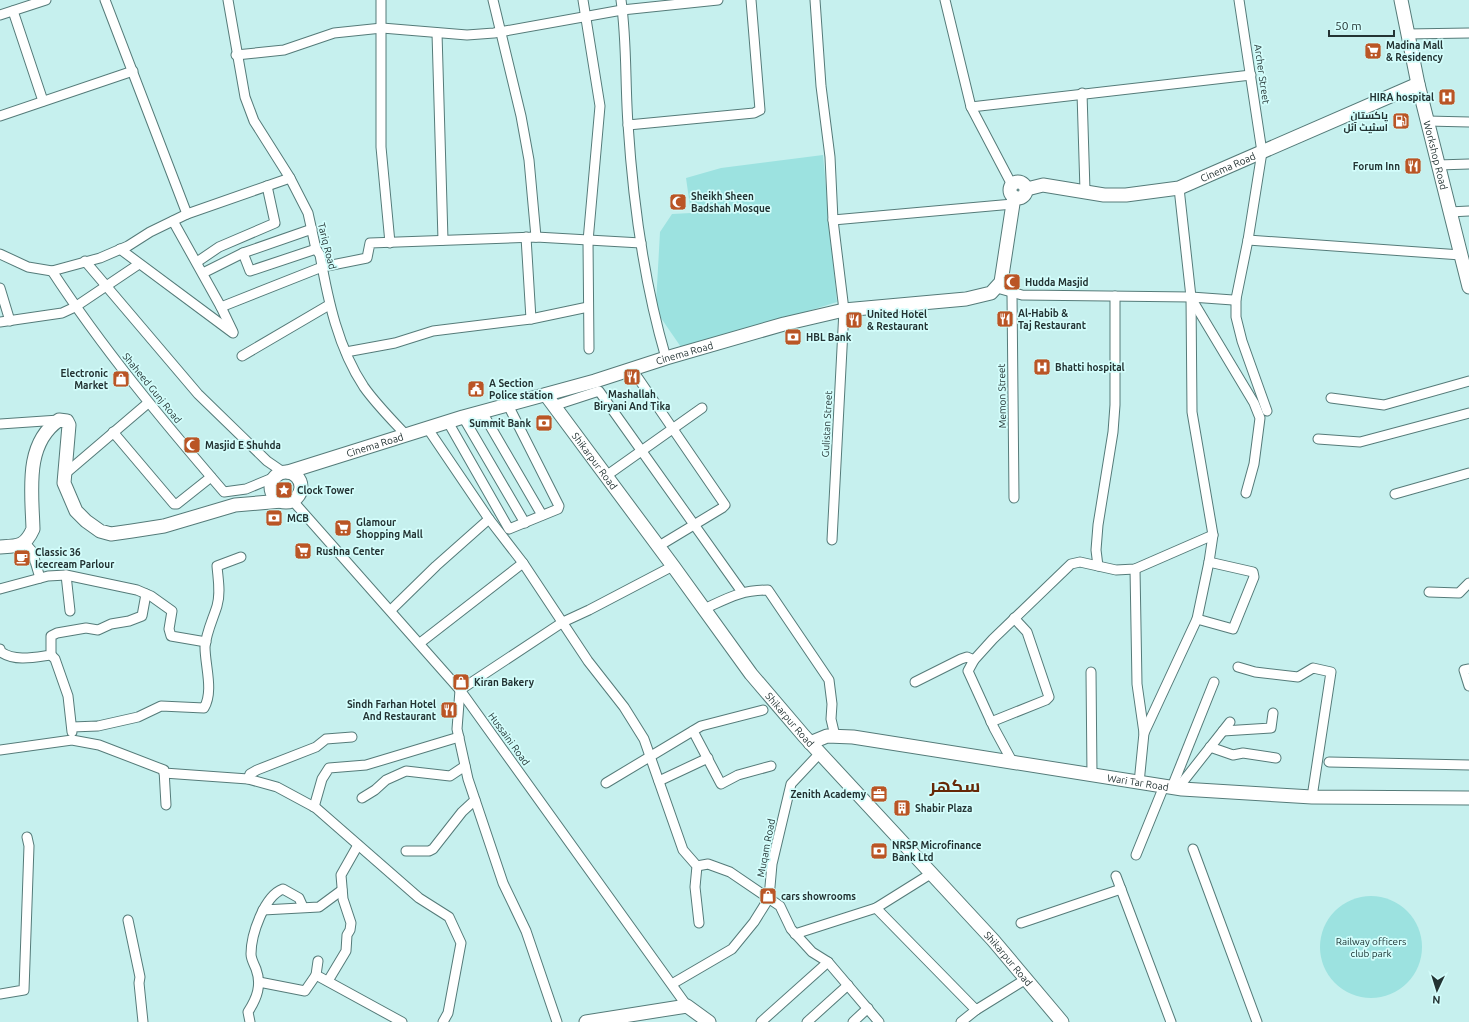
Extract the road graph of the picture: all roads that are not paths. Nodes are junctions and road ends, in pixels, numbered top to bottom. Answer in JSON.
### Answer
{"nodes":[{"id":1,"x":46,"y":0,"type":"edge"},
{"id":2,"x":105,"y":0,"type":"edge"},
{"id":3,"x":228,"y":0,"type":"edge"},
{"id":4,"x":381,"y":0,"type":"edge"},
{"id":5,"x":493,"y":0,"type":"edge"},
{"id":6,"x":583,"y":0,"type":"edge"},
{"id":7,"x":621,"y":0,"type":"edge"},
{"id":8,"x":718,"y":0,"type":"edge"},
{"id":9,"x":751,"y":0,"type":"edge"},
{"id":10,"x":815,"y":0,"type":"edge"},
{"id":11,"x":945,"y":0,"type":"edge"},
{"id":12,"x":1239,"y":0,"type":"edge"},
{"id":13,"x":1401,"y":0,"type":"edge"},
{"id":14,"x":622,"y":10,"type":"junction"},
{"id":15,"x":13,"y":11,"type":"junction"},
{"id":16,"x":0,"y":15,"type":"edge"},
{"id":17,"x":586,"y":16,"type":"junction"},
{"id":18,"x":382,"y":28,"type":"junction"},
{"id":19,"x":501,"y":31,"type":"junction"},
{"id":20,"x":437,"y":33,"type":"junction"},
{"id":21,"x":1469,"y":33,"type":"edge"},
{"id":22,"x":1407,"y":34,"type":"junction"},
{"id":23,"x":236,"y":55,"type":"junction"},
{"id":24,"x":133,"y":71,"type":"junction"},
{"id":25,"x":1251,"y":75,"type":"junction"},
{"id":26,"x":1418,"y":84,"type":"junction"},
{"id":27,"x":1082,"y":93,"type":"junction"},
{"id":28,"x":43,"y":102,"type":"junction"},
{"id":29,"x":971,"y":107,"type":"junction"},
{"id":30,"x":0,"y":116,"type":"edge"},
{"id":31,"x":1427,"y":121,"type":"junction"},
{"id":32,"x":1469,"y":122,"type":"edge"},
{"id":33,"x":628,"y":125,"type":"junction"},
{"id":34,"x":1262,"y":152,"type":"junction"},
{"id":35,"x":1469,"y":164,"type":"edge"},
{"id":36,"x":1438,"y":165,"type":"junction"},
{"id":37,"x":290,"y":178,"type":"junction"},
{"id":38,"x":267,"y":186,"type":"junction"},
{"id":39,"x":1179,"y":188,"type":"junction"},
{"id":40,"x":1085,"y":191,"type":"junction"},
{"id":41,"x":1013,"y":195,"type":"junction"},
{"id":42,"x":1469,"y":211,"type":"edge"},
{"id":43,"x":1449,"y":212,"type":"junction"},
{"id":44,"x":187,"y":214,"type":"junction"},
{"id":45,"x":833,"y":220,"type":"junction"},
{"id":46,"x":173,"y":221,"type":"junction"},
{"id":47,"x":312,"y":229,"type":"junction"},
{"id":48,"x":526,"y":237,"type":"junction"},
{"id":49,"x":536,"y":237,"type":"junction"},
{"id":50,"x":443,"y":240,"type":"junction"},
{"id":51,"x":1248,"y":240,"type":"junction"},
{"id":52,"x":588,"y":241,"type":"junction"},
{"id":53,"x":390,"y":243,"type":"junction"},
{"id":54,"x":641,"y":243,"type":"junction"},
{"id":55,"x":120,"y":249,"type":"junction"},
{"id":56,"x":316,"y":249,"type":"junction"},
{"id":57,"x":244,"y":253,"type":"junction"},
{"id":58,"x":0,"y":254,"type":"edge"},
{"id":59,"x":1461,"y":256,"type":"junction"},
{"id":60,"x":85,"y":260,"type":"junction"},
{"id":61,"x":197,"y":262,"type":"junction"},
{"id":62,"x":139,"y":264,"type":"junction"},
{"id":63,"x":322,"y":267,"type":"junction"},
{"id":64,"x":52,"y":270,"type":"junction"},
{"id":65,"x":203,"y":273,"type":"junction"},
{"id":66,"x":106,"y":286,"type":"junction"},
{"id":67,"x":1469,"y":287,"type":"edge"},
{"id":68,"x":0,"y":288,"type":"edge"},
{"id":69,"x":997,"y":288,"type":"junction"},
{"id":70,"x":1012,"y":294,"type":"junction"},
{"id":71,"x":1115,"y":296,"type":"junction"},
{"id":72,"x":1191,"y":297,"type":"junction"},
{"id":73,"x":1236,"y":299,"type":"junction"},
{"id":74,"x":329,"y":305,"type":"junction"},
{"id":75,"x":75,"y":307,"type":"junction"},
{"id":76,"x":221,"y":307,"type":"junction"},
{"id":77,"x":588,"y":308,"type":"junction"},
{"id":78,"x":844,"y":310,"type":"junction"},
{"id":79,"x":531,"y":319,"type":"junction"},
{"id":80,"x":10,"y":321,"type":"junction"},
{"id":81,"x":0,"y":322,"type":"edge"},
{"id":82,"x":589,"y":349,"type":"dead end"},
{"id":83,"x":346,"y":352,"type":"junction"},
{"id":84,"x":242,"y":356,"type":"dead end"},
{"id":85,"x":666,"y":358,"type":"junction"},
{"id":86,"x":638,"y":378,"type":"dead end"},
{"id":87,"x":1469,"y":381,"type":"edge"},
{"id":88,"x":546,"y":395,"type":"junction"},
{"id":89,"x":1331,"y":398,"type":"dead end"},
{"id":90,"x":148,"y":403,"type":"junction"},
{"id":91,"x":508,"y":405,"type":"junction"},
{"id":92,"x":554,"y":406,"type":"junction"},
{"id":93,"x":702,"y":408,"type":"dead end"},
{"id":94,"x":1267,"y":411,"type":"dead end"},
{"id":95,"x":482,"y":412,"type":"junction"},
{"id":96,"x":1469,"y":413,"type":"edge"},
{"id":97,"x":463,"y":417,"type":"junction"},
{"id":98,"x":58,"y":420,"type":"junction"},
{"id":99,"x":448,"y":422,"type":"junction"},
{"id":100,"x":0,"y":424,"type":"edge"},
{"id":101,"x":428,"y":428,"type":"junction"},
{"id":102,"x":673,"y":429,"type":"junction"},
{"id":103,"x":113,"y":432,"type":"junction"},
{"id":104,"x":406,"y":435,"type":"junction"},
{"id":105,"x":1318,"y":439,"type":"dead end"},
{"id":106,"x":642,"y":451,"type":"junction"},
{"id":107,"x":66,"y":473,"type":"junction"},
{"id":108,"x":1469,"y":473,"type":"edge"},
{"id":109,"x":282,"y":474,"type":"junction"},
{"id":110,"x":606,"y":476,"type":"junction"},
{"id":111,"x":211,"y":477,"type":"junction"},
{"id":112,"x":224,"y":492,"type":"junction"},
{"id":113,"x":1246,"y":494,"type":"dead end"},
{"id":114,"x":1395,"y":494,"type":"dead end"},
{"id":115,"x":1014,"y":498,"type":"dead end"},
{"id":116,"x":287,"y":501,"type":"junction"},
{"id":117,"x":235,"y":505,"type":"junction"},
{"id":118,"x":542,"y":515,"type":"junction"},
{"id":119,"x":489,"y":520,"type":"junction"},
{"id":120,"x":525,"y":523,"type":"junction"},
{"id":121,"x":694,"y":525,"type":"junction"},
{"id":122,"x":1213,"y":535,"type":"junction"},
{"id":123,"x":832,"y":540,"type":"dead end"},
{"id":124,"x":25,"y":543,"type":"junction"},
{"id":125,"x":659,"y":546,"type":"junction"},
{"id":126,"x":0,"y":547,"type":"edge"},
{"id":127,"x":241,"y":557,"type":"dead end"},
{"id":128,"x":1209,"y":562,"type":"junction"},
{"id":129,"x":523,"y":563,"type":"junction"},
{"id":130,"x":673,"y":566,"type":"junction"},
{"id":131,"x":1098,"y":566,"type":"junction"},
{"id":132,"x":1135,"y":569,"type":"junction"},
{"id":133,"x":66,"y":575,"type":"junction"},
{"id":134,"x":40,"y":578,"type":"junction"},
{"id":135,"x":1469,"y":583,"type":"edge"},
{"id":136,"x":0,"y":589,"type":"edge"},
{"id":137,"x":742,"y":592,"type":"junction"},
{"id":138,"x":1428,"y":592,"type":"dead end"},
{"id":139,"x":146,"y":594,"type":"junction"},
{"id":140,"x":704,"y":609,"type":"junction"},
{"id":141,"x":391,"y":610,"type":"junction"},
{"id":142,"x":70,"y":611,"type":"dead end"},
{"id":143,"x":1014,"y":618,"type":"junction"},
{"id":144,"x":1197,"y":619,"type":"junction"},
{"id":145,"x":563,"y":622,"type":"junction"},
{"id":146,"x":206,"y":642,"type":"junction"},
{"id":147,"x":420,"y":643,"type":"junction"},
{"id":148,"x":0,"y":648,"type":"edge"},
{"id":149,"x":51,"y":655,"type":"junction"},
{"id":150,"x":974,"y":660,"type":"junction"},
{"id":151,"x":1238,"y":667,"type":"dead end"},
{"id":152,"x":1469,"y":669,"type":"edge"},
{"id":153,"x":1090,"y":672,"type":"dead end"},
{"id":154,"x":915,"y":682,"type":"dead end"},
{"id":155,"x":1214,"y":682,"type":"dead end"},
{"id":156,"x":1469,"y":686,"type":"edge"},
{"id":157,"x":460,"y":690,"type":"junction"},
{"id":158,"x":763,"y":710,"type":"dead end"},
{"id":159,"x":1273,"y":713,"type":"dead end"},
{"id":160,"x":991,"y":722,"type":"junction"},
{"id":161,"x":1230,"y":722,"type":"dead end"},
{"id":162,"x":72,"y":727,"type":"junction"},
{"id":163,"x":693,"y":731,"type":"junction"},
{"id":164,"x":1223,"y":731,"type":"junction"},
{"id":165,"x":1144,"y":733,"type":"junction"},
{"id":166,"x":835,"y":736,"type":"junction"},
{"id":167,"x":352,"y":737,"type":"dead end"},
{"id":168,"x":459,"y":737,"type":"junction"},
{"id":169,"x":72,"y":740,"type":"junction"},
{"id":170,"x":810,"y":743,"type":"junction"},
{"id":171,"x":1210,"y":747,"type":"junction"},
{"id":172,"x":0,"y":750,"type":"edge"},
{"id":173,"x":820,"y":753,"type":"junction"},
{"id":174,"x":651,"y":756,"type":"junction"},
{"id":175,"x":708,"y":758,"type":"junction"},
{"id":176,"x":1276,"y":758,"type":"dead end"},
{"id":177,"x":1329,"y":762,"type":"dead end"},
{"id":178,"x":1013,"y":763,"type":"junction"},
{"id":179,"x":1469,"y":765,"type":"edge"},
{"id":180,"x":465,"y":766,"type":"junction"},
{"id":181,"x":771,"y":766,"type":"dead end"},
{"id":182,"x":164,"y":773,"type":"junction"},
{"id":183,"x":1092,"y":776,"type":"junction"},
{"id":184,"x":248,"y":779,"type":"junction"},
{"id":185,"x":659,"y":781,"type":"junction"},
{"id":186,"x":606,"y":783,"type":"dead end"},
{"id":187,"x":1139,"y":783,"type":"junction"},
{"id":188,"x":1171,"y":787,"type":"junction"},
{"id":189,"x":1312,"y":797,"type":"junction"},
{"id":190,"x":362,"y":798,"type":"dead end"},
{"id":191,"x":1469,"y":798,"type":"edge"},
{"id":192,"x":475,"y":800,"type":"junction"},
{"id":193,"x":166,"y":805,"type":"dead end"},
{"id":194,"x":314,"y":807,"type":"junction"},
{"id":195,"x":26,"y":837,"type":"dead end"},
{"id":196,"x":358,"y":845,"type":"junction"},
{"id":197,"x":1193,"y":848,"type":"dead end"},
{"id":198,"x":406,"y":851,"type":"dead end"},
{"id":199,"x":1136,"y":855,"type":"dead end"},
{"id":200,"x":697,"y":866,"type":"junction"},
{"id":201,"x":932,"y":873,"type":"junction"},
{"id":202,"x":1116,"y":876,"type":"dead end"},
{"id":203,"x":1121,"y":889,"type":"junction"},
{"id":204,"x":342,"y":890,"type":"junction"},
{"id":205,"x":769,"y":898,"type":"junction"},
{"id":206,"x":303,"y":907,"type":"junction"},
{"id":207,"x":876,"y":908,"type":"junction"},
{"id":208,"x":263,"y":910,"type":"junction"},
{"id":209,"x":128,"y":920,"type":"dead end"},
{"id":210,"x":699,"y":923,"type":"dead end"},
{"id":211,"x":1021,"y":923,"type":"dead end"},
{"id":212,"x":795,"y":934,"type":"junction"},
{"id":213,"x":318,"y":961,"type":"dead end"},
{"id":214,"x":828,"y":962,"type":"junction"},
{"id":215,"x":316,"y":975,"type":"junction"},
{"id":216,"x":1026,"y":979,"type":"junction"},
{"id":217,"x":328,"y":981,"type":"junction"},
{"id":218,"x":258,"y":982,"type":"junction"},
{"id":219,"x":672,"y":984,"type":"junction"},
{"id":220,"x":848,"y":985,"type":"junction"},
{"id":221,"x":0,"y":994,"type":"edge"},
{"id":222,"x":687,"y":1006,"type":"junction"},
{"id":223,"x":868,"y":1008,"type":"junction"},
{"id":224,"x":976,"y":1010,"type":"junction"},
{"id":225,"x":143,"y":1022,"type":"edge"},
{"id":226,"x":250,"y":1022,"type":"edge"},
{"id":227,"x":402,"y":1022,"type":"edge"},
{"id":228,"x":443,"y":1022,"type":"edge"},
{"id":229,"x":557,"y":1022,"type":"edge"},
{"id":230,"x":586,"y":1022,"type":"edge"},
{"id":231,"x":709,"y":1022,"type":"edge"},
{"id":232,"x":761,"y":1022,"type":"edge"},
{"id":233,"x":807,"y":1022,"type":"edge"},
{"id":234,"x":853,"y":1022,"type":"edge"},
{"id":235,"x":879,"y":1022,"type":"edge"},
{"id":236,"x":961,"y":1022,"type":"edge"},
{"id":237,"x":1062,"y":1022,"type":"edge"},
{"id":238,"x":1171,"y":1022,"type":"edge"},
{"id":239,"x":1257,"y":1022,"type":"edge"}],
"edges":[{"from":1,"to":15,"type":"street"},
{"from":2,"to":24,"type":"street"},
{"from":3,"to":23,"type":"street","name":"Tariq Road"},
{"from":4,"to":18,"type":"street"},
{"from":5,"to":19,"type":"street"},
{"from":6,"to":17,"type":"street"},
{"from":7,"to":14,"type":"street"},
{"from":8,"to":14,"type":"street"},
{"from":9,"to":33,"type":"street"},
{"from":10,"to":45,"type":"street","name":"Gulistan Street"},
{"from":11,"to":29,"type":"street"},
{"from":12,"to":25,"type":"street","name":"Archer Street"},
{"from":13,"to":22,"type":"street","name":"Workshop Road"},
{"from":14,"to":17,"type":"street"},
{"from":14,"to":33,"type":"street"},
{"from":15,"to":16,"type":"street"},
{"from":15,"to":28,"type":"street"},
{"from":17,"to":19,"type":"street"},
{"from":17,"to":52,"type":"street"},
{"from":18,"to":20,"type":"street"},
{"from":18,"to":23,"type":"street"},
{"from":18,"to":53,"type":"street"},
{"from":19,"to":20,"type":"street"},
{"from":19,"to":49,"type":"street"},
{"from":20,"to":50,"type":"street"},
{"from":21,"to":22,"type":"street"},
{"from":22,"to":26,"type":"street","name":"Workshop Road"},
{"from":23,"to":37,"type":"street","name":"Tariq Road"},
{"from":24,"to":28,"type":"street"},
{"from":24,"to":44,"type":"street"},
{"from":25,"to":27,"type":"street"},
{"from":25,"to":34,"type":"street","name":"Archer Street"},
{"from":26,"to":31,"type":"street","name":"Workshop Road"},
{"from":26,"to":34,"type":"street","name":"Cinema Road"},
{"from":27,"to":29,"type":"street"},
{"from":27,"to":40,"type":"street"},
{"from":28,"to":30,"type":"street"},
{"from":29,"to":41,"type":"street"},
{"from":31,"to":32,"type":"street"},
{"from":31,"to":36,"type":"street","name":"Workshop Road"},
{"from":33,"to":54,"type":"street"},
{"from":34,"to":39,"type":"street","name":"Cinema Road"},
{"from":34,"to":51,"type":"street","name":"Archer Street"},
{"from":35,"to":36,"type":"street"},
{"from":36,"to":43,"type":"street","name":"Workshop Road"},
{"from":37,"to":38,"type":"street"},
{"from":37,"to":47,"type":"street","name":"Tariq Road"},
{"from":38,"to":44,"type":"street"},
{"from":38,"to":61,"type":"street"},
{"from":39,"to":40,"type":"street","name":"Cinema Road"},
{"from":39,"to":72,"type":"street"},
{"from":40,"to":41,"type":"street","name":"Cinema Road"},
{"from":41,"to":45,"type":"street"},
{"from":41,"to":69,"type":"street"},
{"from":42,"to":43,"type":"street"},
{"from":43,"to":59,"type":"street","name":"Workshop Road"},
{"from":44,"to":46,"type":"street"},
{"from":45,"to":78,"type":"street","name":"Gulistan Street"},
{"from":46,"to":55,"type":"street"},
{"from":46,"to":61,"type":"street"},
{"from":47,"to":56,"type":"street","name":"Tariq Road"},
{"from":47,"to":57,"type":"street"},
{"from":48,"to":49,"type":"street"},
{"from":48,"to":50,"type":"street"},
{"from":48,"to":79,"type":"street"},
{"from":49,"to":52,"type":"street"},
{"from":50,"to":53,"type":"street"},
{"from":51,"to":59,"type":"street"},
{"from":51,"to":73,"type":"street","name":"Archer Street"},
{"from":52,"to":54,"type":"street"},
{"from":52,"to":77,"type":"street"},
{"from":53,"to":63,"type":"street"},
{"from":54,"to":85,"type":"street"},
{"from":55,"to":60,"type":"street"},
{"from":55,"to":62,"type":"street"},
{"from":56,"to":57,"type":"street"},
{"from":56,"to":63,"type":"street","name":"Tariq Road"},
{"from":57,"to":65,"type":"street"},
{"from":58,"to":64,"type":"street"},
{"from":59,"to":67,"type":"street","name":"Workshop Road"},
{"from":60,"to":64,"type":"street"},
{"from":60,"to":66,"type":"street"},
{"from":61,"to":65,"type":"street"},
{"from":62,"to":66,"type":"street"},
{"from":62,"to":76,"type":"street"},
{"from":63,"to":74,"type":"street","name":"Tariq Road"},
{"from":63,"to":76,"type":"street"},
{"from":64,"to":75,"type":"street","name":"Shaheed Gunj Road"},
{"from":65,"to":76,"type":"street"},
{"from":66,"to":75,"type":"street"},
{"from":66,"to":109,"type":"street"},
{"from":68,"to":80,"type":"street"},
{"from":69,"to":70,"type":"street"},
{"from":69,"to":78,"type":"street","name":"Cinema Road"},
{"from":70,"to":71,"type":"street"},
{"from":70,"to":115,"type":"street","name":"Memon Street"},
{"from":71,"to":72,"type":"street"},
{"from":71,"to":131,"type":"street"},
{"from":72,"to":73,"type":"street"},
{"from":72,"to":113,"type":"street"},
{"from":72,"to":122,"type":"street"},
{"from":73,"to":94,"type":"street","name":"Archer Street"},
{"from":74,"to":83,"type":"street","name":"Tariq Road"},
{"from":74,"to":84,"type":"street"},
{"from":75,"to":80,"type":"street"},
{"from":75,"to":90,"type":"street","name":"Shaheed Gunj Road"},
{"from":77,"to":79,"type":"street"},
{"from":77,"to":82,"type":"street"},
{"from":78,"to":85,"type":"street","name":"Cinema Road"},
{"from":78,"to":123,"type":"street","name":"Gulistan Street"},
{"from":79,"to":83,"type":"street"},
{"from":80,"to":81,"type":"street"},
{"from":83,"to":104,"type":"street","name":"Tariq Road"},
{"from":85,"to":88,"type":"street","name":"Cinema Road"},
{"from":86,"to":102,"type":"street"},
{"from":87,"to":89,"type":"street"},
{"from":88,"to":91,"type":"street","name":"Cinema Road"},
{"from":88,"to":92,"type":"street","name":"Shikarpur Road"},
{"from":90,"to":103,"type":"street"},
{"from":90,"to":111,"type":"street","name":"Shaheed Gunj Road"},
{"from":91,"to":95,"type":"street","name":"Cinema Road"},
{"from":91,"to":118,"type":"street"},
{"from":92,"to":106,"type":"street"},
{"from":92,"to":110,"type":"street","name":"Shikarpur Road"},
{"from":93,"to":102,"type":"street"},
{"from":95,"to":97,"type":"street","name":"Cinema Road"},
{"from":95,"to":118,"type":"street"},
{"from":96,"to":105,"type":"street"},
{"from":97,"to":99,"type":"street","name":"Cinema Road"},
{"from":97,"to":120,"type":"street"},
{"from":98,"to":100,"type":"street"},
{"from":98,"to":107,"type":"street"},
{"from":98,"to":124,"type":"street"},
{"from":99,"to":101,"type":"street","name":"Cinema Road"},
{"from":99,"to":120,"type":"street"},
{"from":101,"to":104,"type":"street","name":"Cinema Road"},
{"from":101,"to":119,"type":"street"},
{"from":102,"to":106,"type":"street"},
{"from":102,"to":121,"type":"street"},
{"from":103,"to":107,"type":"street"},
{"from":103,"to":111,"type":"street"},
{"from":104,"to":109,"type":"street","name":"Cinema Road"},
{"from":106,"to":110,"type":"street"},
{"from":106,"to":121,"type":"street"},
{"from":107,"to":117,"type":"street"},
{"from":108,"to":114,"type":"street"},
{"from":109,"to":112,"type":"street"},
{"from":109,"to":116,"type":"street"},
{"from":109,"to":116,"type":"street"},
{"from":110,"to":125,"type":"street","name":"Shikarpur Road"},
{"from":111,"to":112,"type":"street","name":"Shaheed Gunj Road"},
{"from":112,"to":117,"type":"street","name":"Shaheed Gunj Road"},
{"from":116,"to":117,"type":"street"},
{"from":116,"to":141,"type":"street","name":"Hussaini Road"},
{"from":118,"to":120,"type":"street"},
{"from":119,"to":129,"type":"street"},
{"from":119,"to":141,"type":"street"},
{"from":121,"to":125,"type":"street"},
{"from":121,"to":137,"type":"street"},
{"from":122,"to":128,"type":"street"},
{"from":122,"to":132,"type":"street"},
{"from":124,"to":126,"type":"street"},
{"from":124,"to":134,"type":"street"},
{"from":125,"to":130,"type":"street","name":"Shikarpur Road"},
{"from":127,"to":146,"type":"street"},
{"from":128,"to":144,"type":"street"},
{"from":128,"to":144,"type":"street"},
{"from":129,"to":145,"type":"street"},
{"from":129,"to":147,"type":"street"},
{"from":130,"to":140,"type":"street","name":"Shikarpur Road"},
{"from":130,"to":145,"type":"street"},
{"from":131,"to":132,"type":"street"},
{"from":131,"to":143,"type":"street"},
{"from":132,"to":165,"type":"street"},
{"from":133,"to":134,"type":"street"},
{"from":133,"to":139,"type":"street"},
{"from":133,"to":142,"type":"street"},
{"from":134,"to":136,"type":"street"},
{"from":135,"to":138,"type":"street"},
{"from":137,"to":140,"type":"street"},
{"from":137,"to":166,"type":"street"},
{"from":139,"to":146,"type":"street"},
{"from":139,"to":149,"type":"street"},
{"from":140,"to":170,"type":"street","name":"Shikarpur Road"},
{"from":141,"to":147,"type":"street","name":"Hussaini Road"},
{"from":143,"to":150,"type":"street"},
{"from":143,"to":160,"type":"street"},
{"from":144,"to":165,"type":"street"},
{"from":145,"to":157,"type":"street"},
{"from":145,"to":174,"type":"street"},
{"from":146,"to":162,"type":"street"},
{"from":147,"to":157,"type":"street","name":"Hussaini Road"},
{"from":148,"to":149,"type":"street"},
{"from":149,"to":162,"type":"street"},
{"from":150,"to":154,"type":"street"},
{"from":150,"to":160,"type":"street"},
{"from":151,"to":189,"type":"street"},
{"from":152,"to":156,"type":"street"},
{"from":153,"to":183,"type":"street"},
{"from":155,"to":188,"type":"street"},
{"from":157,"to":168,"type":"street"},
{"from":157,"to":219,"type":"street","name":"Hussaini Road"},
{"from":158,"to":163,"type":"street"},
{"from":159,"to":164,"type":"street"},
{"from":160,"to":178,"type":"street"},
{"from":161,"to":164,"type":"street"},
{"from":162,"to":169,"type":"street"},
{"from":163,"to":174,"type":"street"},
{"from":163,"to":175,"type":"street"},
{"from":164,"to":171,"type":"street"},
{"from":165,"to":187,"type":"street"},
{"from":166,"to":170,"type":"street","name":"Wari Tar Road"},
{"from":166,"to":178,"type":"street","name":"Wari Tar Road"},
{"from":167,"to":184,"type":"street"},
{"from":168,"to":180,"type":"street"},
{"from":168,"to":194,"type":"street"},
{"from":169,"to":172,"type":"street"},
{"from":169,"to":182,"type":"street"},
{"from":170,"to":173,"type":"street","name":"Shikarpur Road"},
{"from":171,"to":176,"type":"street"},
{"from":171,"to":188,"type":"street"},
{"from":173,"to":201,"type":"street","name":"Shikarpur Road"},
{"from":173,"to":205,"type":"street","name":"Muqam Road"},
{"from":174,"to":185,"type":"street"},
{"from":174,"to":186,"type":"street"},
{"from":175,"to":181,"type":"street"},
{"from":175,"to":185,"type":"street"},
{"from":177,"to":179,"type":"street"},
{"from":178,"to":183,"type":"street","name":"Wari Tar Road"},
{"from":180,"to":190,"type":"street"},
{"from":180,"to":192,"type":"street"},
{"from":182,"to":184,"type":"street"},
{"from":182,"to":193,"type":"street"},
{"from":183,"to":187,"type":"street","name":"Wari Tar Road"},
{"from":184,"to":194,"type":"street"},
{"from":185,"to":200,"type":"street"},
{"from":187,"to":188,"type":"street","name":"Wari Tar Road"},
{"from":188,"to":189,"type":"street","name":"Wari Tar Road"},
{"from":188,"to":199,"type":"street"},
{"from":189,"to":191,"type":"street","name":"Wari Tar Road"},
{"from":192,"to":198,"type":"street"},
{"from":192,"to":229,"type":"street"},
{"from":194,"to":196,"type":"street"},
{"from":195,"to":221,"type":"street"},
{"from":196,"to":204,"type":"street"},
{"from":196,"to":228,"type":"street"},
{"from":197,"to":239,"type":"street"},
{"from":200,"to":205,"type":"street"},
{"from":200,"to":210,"type":"street"},
{"from":201,"to":207,"type":"street"},
{"from":201,"to":216,"type":"street","name":"Shikarpur Road"},
{"from":202,"to":203,"type":"street"},
{"from":203,"to":211,"type":"street"},
{"from":203,"to":238,"type":"street"},
{"from":204,"to":206,"type":"street"},
{"from":204,"to":217,"type":"street"},
{"from":205,"to":212,"type":"street"},
{"from":205,"to":219,"type":"street","name":"Muqam Road"},
{"from":206,"to":208,"type":"street"},
{"from":206,"to":208,"type":"street"},
{"from":207,"to":212,"type":"street"},
{"from":207,"to":224,"type":"street"},
{"from":208,"to":218,"type":"street"},
{"from":209,"to":225,"type":"street"},
{"from":212,"to":214,"type":"street"},
{"from":213,"to":215,"type":"street"},
{"from":214,"to":220,"type":"street"},
{"from":214,"to":232,"type":"street"},
{"from":215,"to":217,"type":"street"},
{"from":215,"to":218,"type":"street"},
{"from":216,"to":224,"type":"street"},
{"from":216,"to":237,"type":"street","name":"Shikarpur Road"},
{"from":217,"to":227,"type":"street"},
{"from":218,"to":226,"type":"street"},
{"from":219,"to":222,"type":"street","name":"Hussaini Road"},
{"from":220,"to":223,"type":"street"},
{"from":220,"to":233,"type":"street"},
{"from":222,"to":230,"type":"street"},
{"from":222,"to":231,"type":"street"},
{"from":223,"to":234,"type":"street"},
{"from":223,"to":235,"type":"street"},
{"from":224,"to":236,"type":"street"}]}
